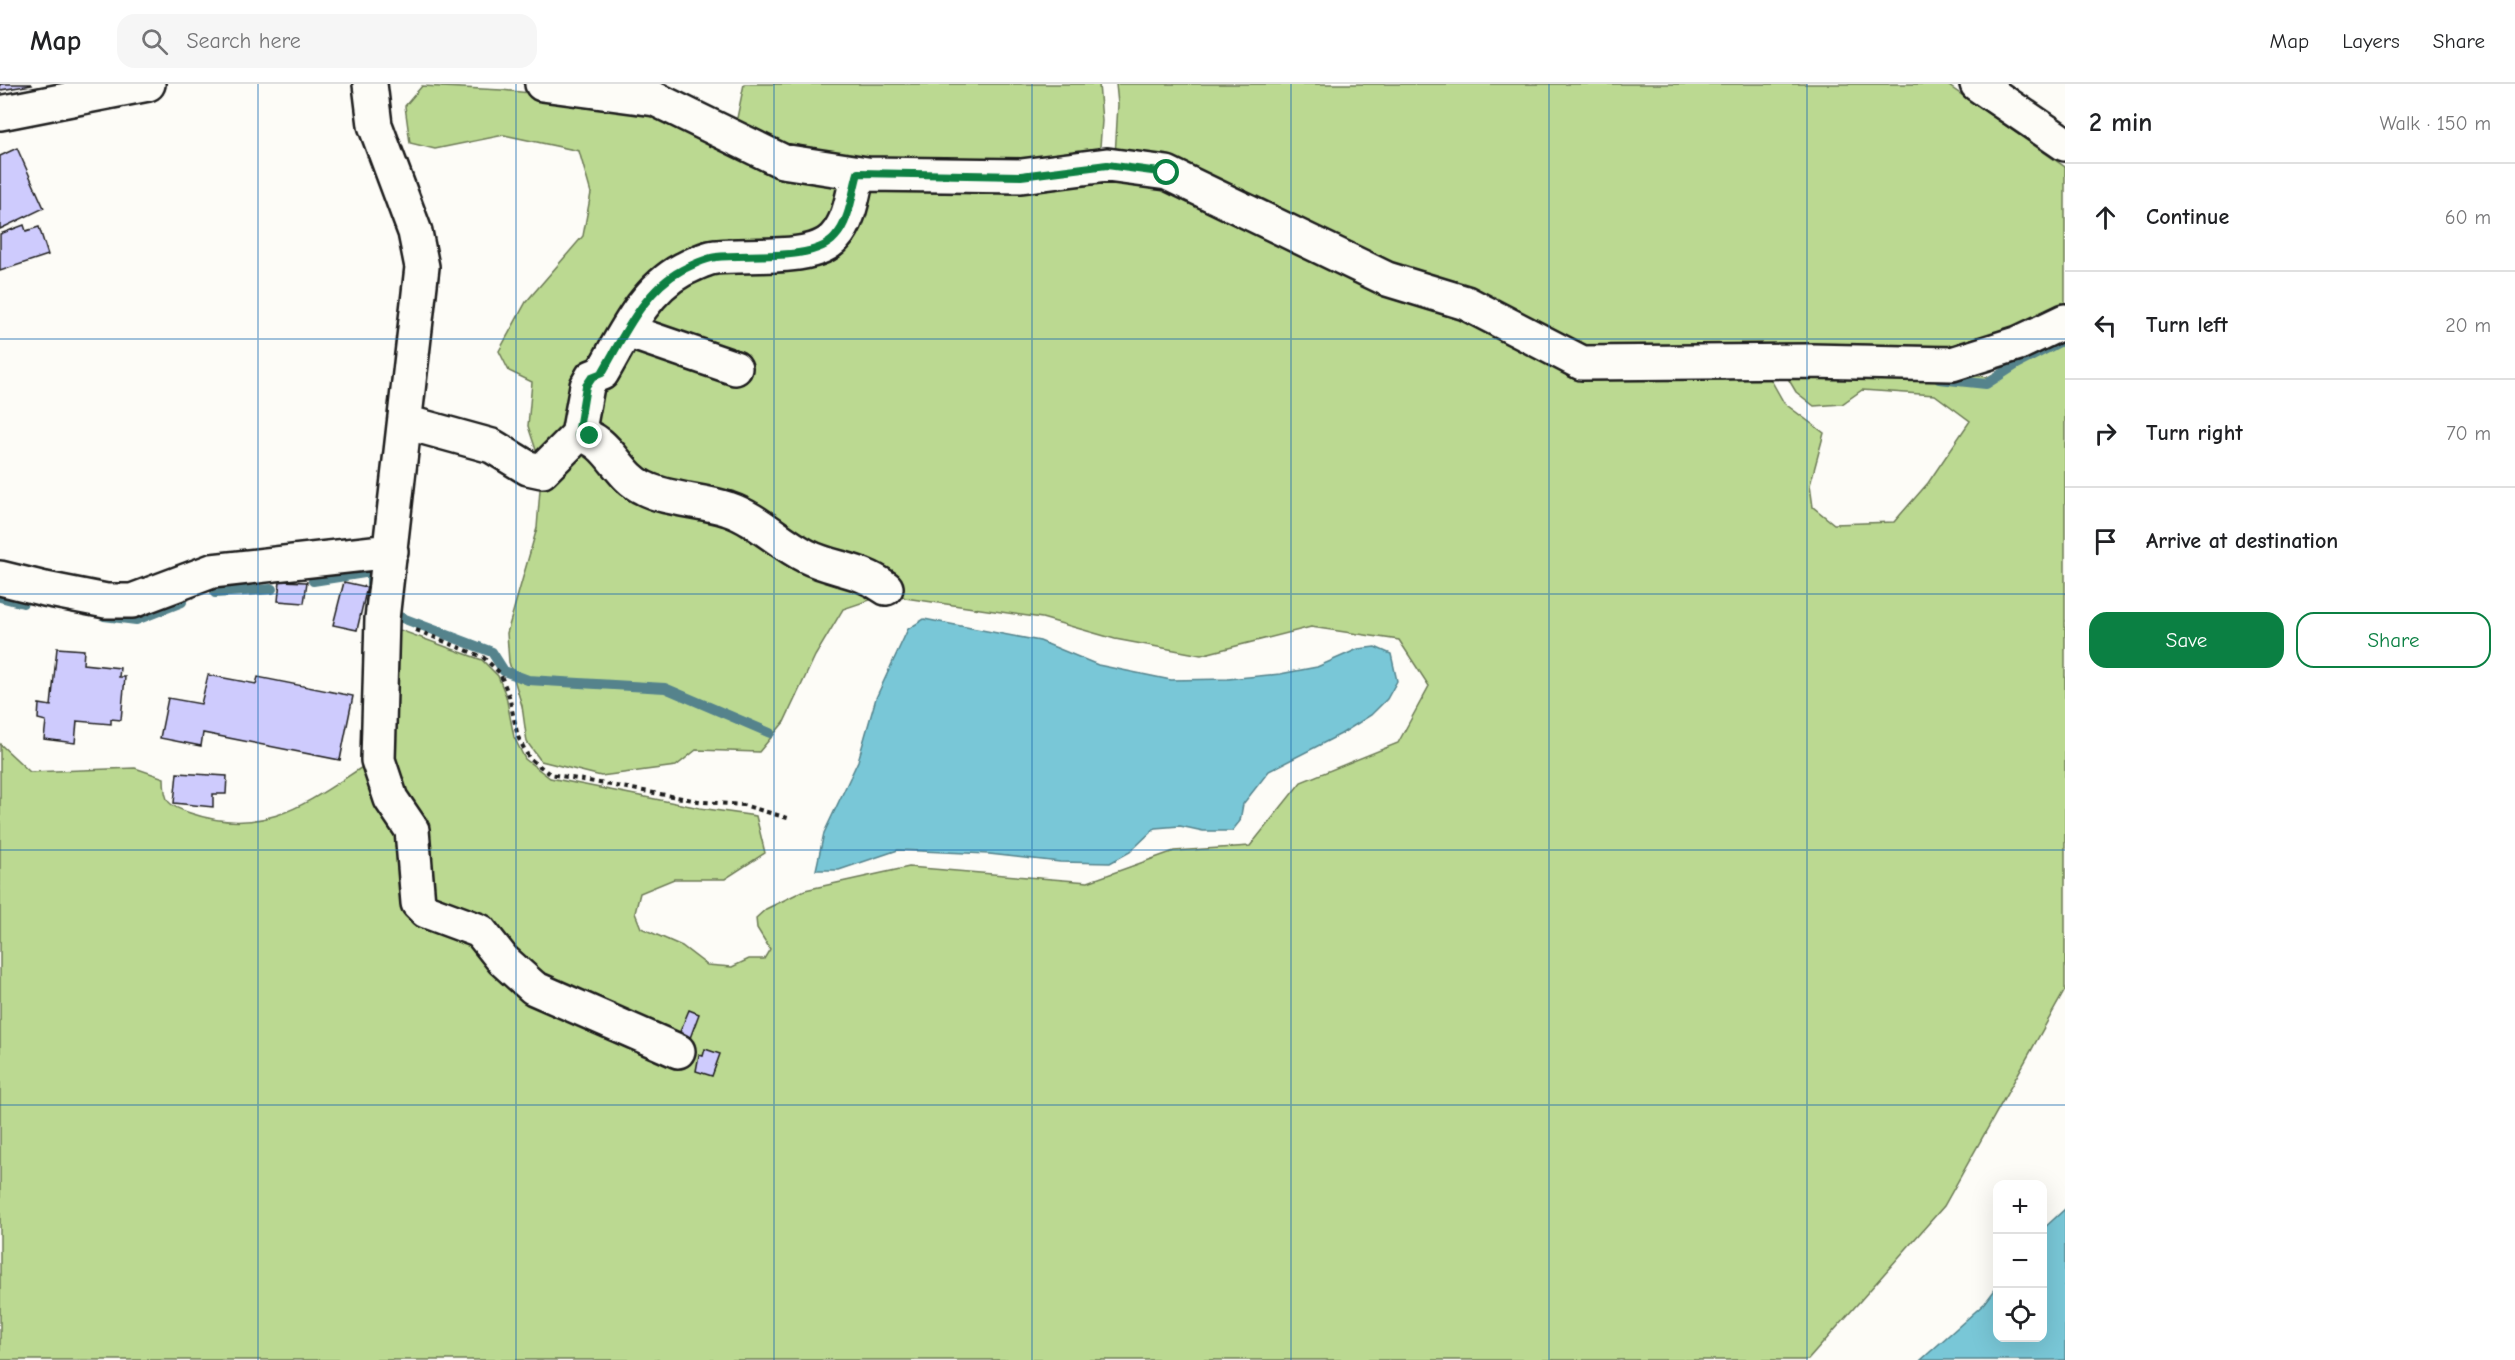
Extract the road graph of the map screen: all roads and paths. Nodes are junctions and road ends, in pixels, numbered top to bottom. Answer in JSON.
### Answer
{"nodes":[{"id":1,"x":148,"y":84,"type":"edge"},
{"id":2,"x":370,"y":84,"type":"edge"},
{"id":3,"x":542,"y":84,"type":"edge"},
{"id":4,"x":1977,"y":84,"type":"edge"},
{"id":5,"x":0,"y":113,"type":"edge"},
{"id":6,"x":2065,"y":144,"type":"edge"},
{"id":7,"x":858,"y":173,"type":"junction"},
{"id":8,"x":2065,"y":321,"type":"edge"},
{"id":9,"x":627,"y":331,"type":"junction"},
{"id":10,"x":735,"y":368,"type":"dead end"},
{"id":11,"x":405,"y":422,"type":"junction"},
{"id":12,"x":578,"y":435,"type":"junction"},
{"id":13,"x":391,"y":551,"type":"junction"},
{"id":14,"x":0,"y":578,"type":"edge"},
{"id":15,"x":886,"y":588,"type":"dead end"},
{"id":16,"x":382,"y":619,"type":"junction"},
{"id":17,"x":791,"y":819,"type":"dead end"},
{"id":18,"x":678,"y":1051,"type":"dead end"}],
"edges":[{"from":1,"to":5,"type":"street"},
{"from":2,"to":11,"type":"street"},
{"from":3,"to":7,"type":"street"},
{"from":4,"to":6,"type":"street"},
{"from":7,"to":8,"type":"street"},
{"from":7,"to":9,"type":"street"},
{"from":9,"to":10,"type":"street"},
{"from":9,"to":12,"type":"street"},
{"from":11,"to":12,"type":"street"},
{"from":11,"to":13,"type":"street"},
{"from":12,"to":15,"type":"street"},
{"from":13,"to":14,"type":"street"},
{"from":13,"to":16,"type":"street"},
{"from":16,"to":17,"type":"path"},
{"from":16,"to":18,"type":"street"}]}
